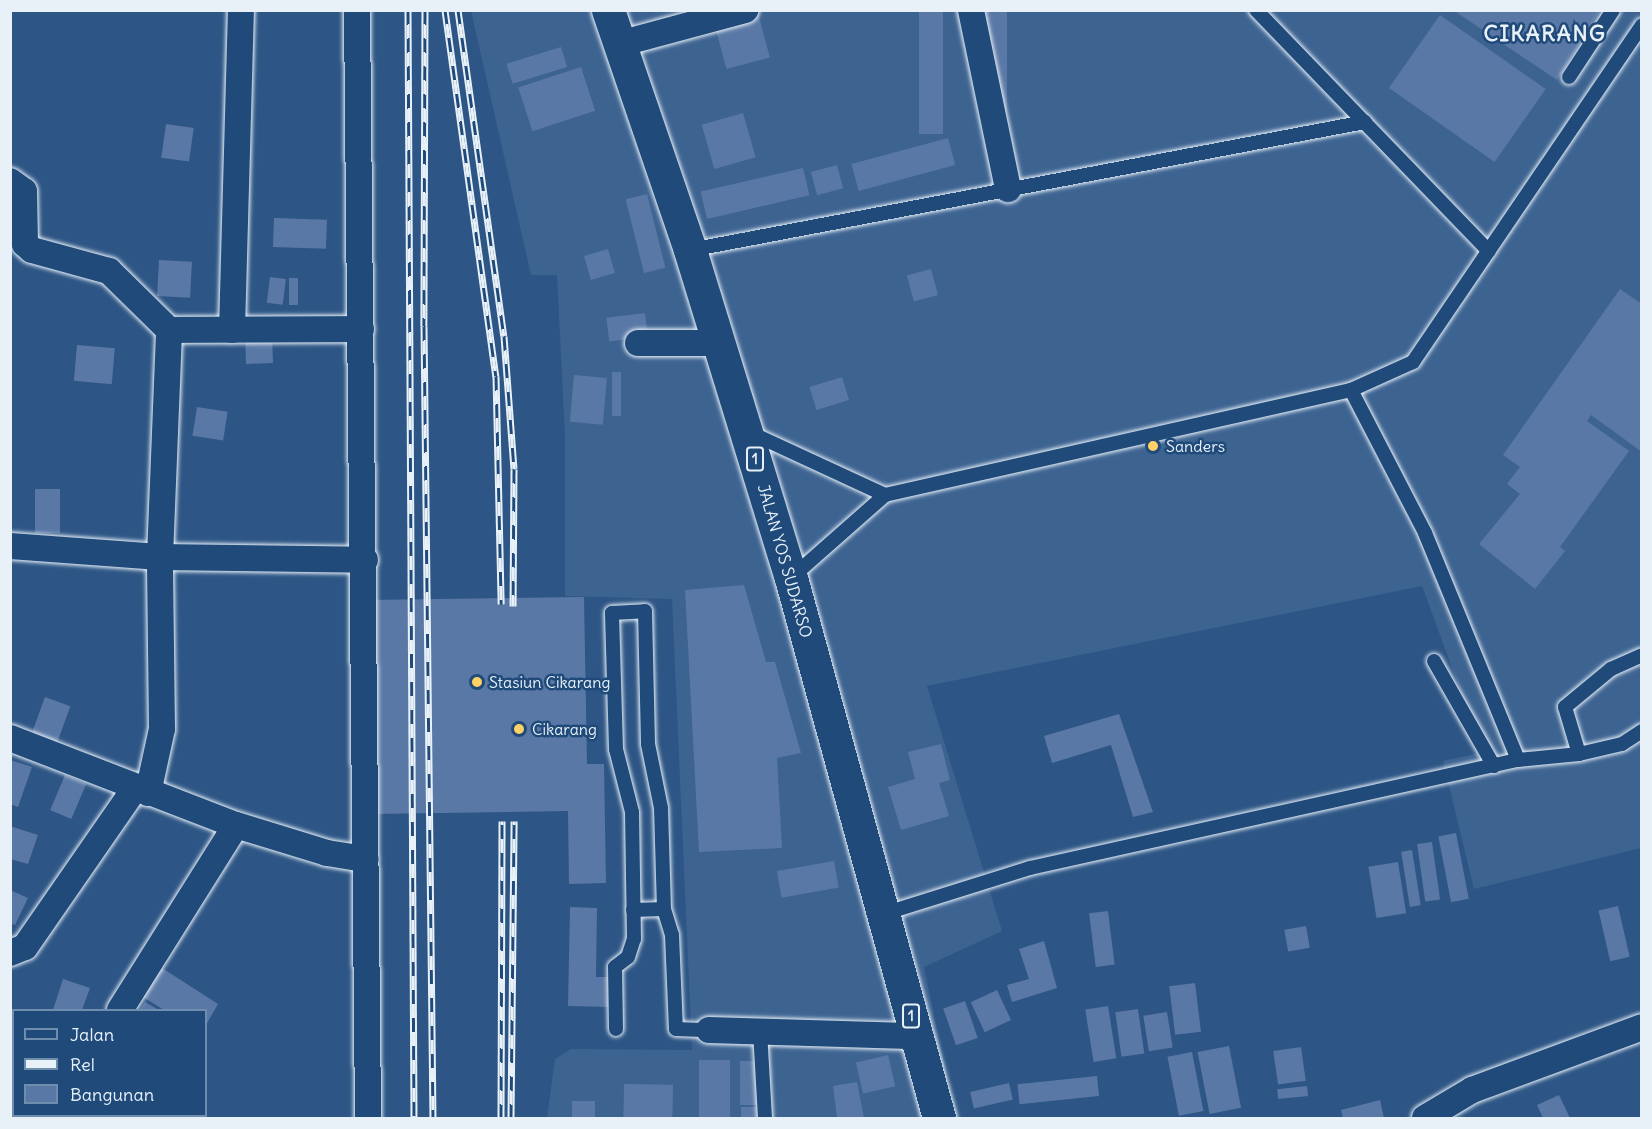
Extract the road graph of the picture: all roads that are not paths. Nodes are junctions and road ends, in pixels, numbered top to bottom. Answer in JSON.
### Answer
{"nodes":[{"id":1,"x":242,"y":10,"type":"edge"},
{"id":2,"x":357,"y":10,"type":"edge"},
{"id":3,"x":608,"y":10,"type":"edge"},
{"id":4,"x":745,"y":10,"type":"edge"},
{"id":5,"x":971,"y":10,"type":"edge"},
{"id":6,"x":1256,"y":10,"type":"edge"},
{"id":7,"x":1614,"y":10,"type":"edge"},
{"id":8,"x":1641,"y":25,"type":"edge"},
{"id":9,"x":619,"y":44,"type":"junction"},
{"id":10,"x":1569,"y":77,"type":"dead end"},
{"id":11,"x":1365,"y":122,"type":"junction"},
{"id":12,"x":10,"y":181,"type":"edge"},
{"id":13,"x":1008,"y":189,"type":"junction"},
{"id":14,"x":690,"y":250,"type":"junction"},
{"id":15,"x":1489,"y":250,"type":"junction"},
{"id":16,"x":361,"y":329,"type":"junction"},
{"id":17,"x":169,"y":330,"type":"junction"},
{"id":18,"x":232,"y":330,"type":"junction"},
{"id":19,"x":638,"y":343,"type":"dead end"},
{"id":20,"x":718,"y":343,"type":"junction"},
{"id":21,"x":1352,"y":390,"type":"junction"},
{"id":22,"x":746,"y":431,"type":"junction"},
{"id":23,"x":885,"y":495,"type":"junction"},
{"id":24,"x":10,"y":546,"type":"edge"},
{"id":25,"x":160,"y":557,"type":"junction"},
{"id":26,"x":364,"y":560,"type":"junction"},
{"id":27,"x":791,"y":578,"type":"junction"},
{"id":28,"x":1641,"y":655,"type":"edge"},
{"id":29,"x":1434,"y":662,"type":"dead end"},
{"id":30,"x":1641,"y":731,"type":"edge"},
{"id":31,"x":10,"y":738,"type":"edge"},
{"id":32,"x":1579,"y":754,"type":"junction"},
{"id":33,"x":1518,"y":760,"type":"junction"},
{"id":34,"x":1494,"y":766,"type":"junction"},
{"id":35,"x":141,"y":790,"type":"junction"},
{"id":36,"x":236,"y":825,"type":"junction"},
{"id":37,"x":366,"y":859,"type":"junction"},
{"id":38,"x":664,"y":909,"type":"junction"},
{"id":39,"x":633,"y":910,"type":"junction"},
{"id":40,"x":882,"y":915,"type":"junction"},
{"id":41,"x":10,"y":953,"type":"edge"},
{"id":42,"x":121,"y":1009,"type":"edge"},
{"id":43,"x":1641,"y":1027,"type":"edge"},
{"id":44,"x":616,"y":1029,"type":"dead end"},
{"id":45,"x":709,"y":1030,"type":"joint"},
{"id":46,"x":760,"y":1031,"type":"junction"},
{"id":47,"x":917,"y":1036,"type":"junction"},
{"id":48,"x":368,"y":1119,"type":"edge"},
{"id":49,"x":765,"y":1119,"type":"edge"},
{"id":50,"x":939,"y":1119,"type":"edge"},
{"id":51,"x":1425,"y":1119,"type":"edge"}],
"edges":[{"from":1,"to":18,"type":"street"},
{"from":2,"to":16,"type":"street"},
{"from":3,"to":9,"type":"highway","name":"JALAN YOS SUDARSO","number":"1"},
{"from":4,"to":9,"type":"street"},
{"from":5,"to":13,"type":"street"},
{"from":6,"to":11,"type":"lane"},
{"from":7,"to":10,"type":"lane"},
{"from":8,"to":15,"type":"lane"},
{"from":9,"to":14,"type":"highway","name":"JALAN YOS SUDARSO","number":"1"},
{"from":11,"to":13,"type":"lane"},
{"from":11,"to":15,"type":"lane"},
{"from":12,"to":17,"type":"street"},
{"from":13,"to":14,"type":"lane"},
{"from":14,"to":20,"type":"highway","name":"JALAN YOS SUDARSO","number":"1"},
{"from":15,"to":21,"type":"lane"},
{"from":16,"to":18,"type":"street"},
{"from":16,"to":26,"type":"street"},
{"from":17,"to":18,"type":"street"},
{"from":17,"to":25,"type":"street"},
{"from":19,"to":20,"type":"street"},
{"from":20,"to":22,"type":"highway","name":"JALAN YOS SUDARSO","number":"1"},
{"from":21,"to":23,"type":"lane"},
{"from":21,"to":33,"type":"lane"},
{"from":22,"to":23,"type":"lane"},
{"from":22,"to":27,"type":"highway","name":"JALAN YOS SUDARSO","number":"1"},
{"from":23,"to":27,"type":"lane"},
{"from":24,"to":25,"type":"street"},
{"from":25,"to":26,"type":"street"},
{"from":25,"to":35,"type":"street"},
{"from":26,"to":37,"type":"street"},
{"from":27,"to":40,"type":"highway","name":"JALAN YOS SUDARSO","number":"1"},
{"from":28,"to":32,"type":"lane"},
{"from":29,"to":34,"type":"lane"},
{"from":30,"to":32,"type":"lane"},
{"from":31,"to":35,"type":"street"},
{"from":32,"to":33,"type":"lane"},
{"from":33,"to":34,"type":"lane"},
{"from":34,"to":40,"type":"lane"},
{"from":35,"to":36,"type":"street"},
{"from":35,"to":41,"type":"street"},
{"from":36,"to":37,"type":"street"},
{"from":36,"to":42,"type":"street"},
{"from":37,"to":48,"type":"street"},
{"from":38,"to":39,"type":"lane"},
{"from":38,"to":39,"type":"lane"},
{"from":38,"to":45,"type":"lane"},
{"from":39,"to":44,"type":"lane"},
{"from":40,"to":47,"type":"highway","name":"JALAN YOS SUDARSO","number":"1"},
{"from":43,"to":51,"type":"street"},
{"from":45,"to":46,"type":"street"},
{"from":46,"to":47,"type":"street"},
{"from":46,"to":49,"type":"lane"},
{"from":47,"to":50,"type":"highway","name":"JALAN YOS SUDARSO","number":"1"}]}
